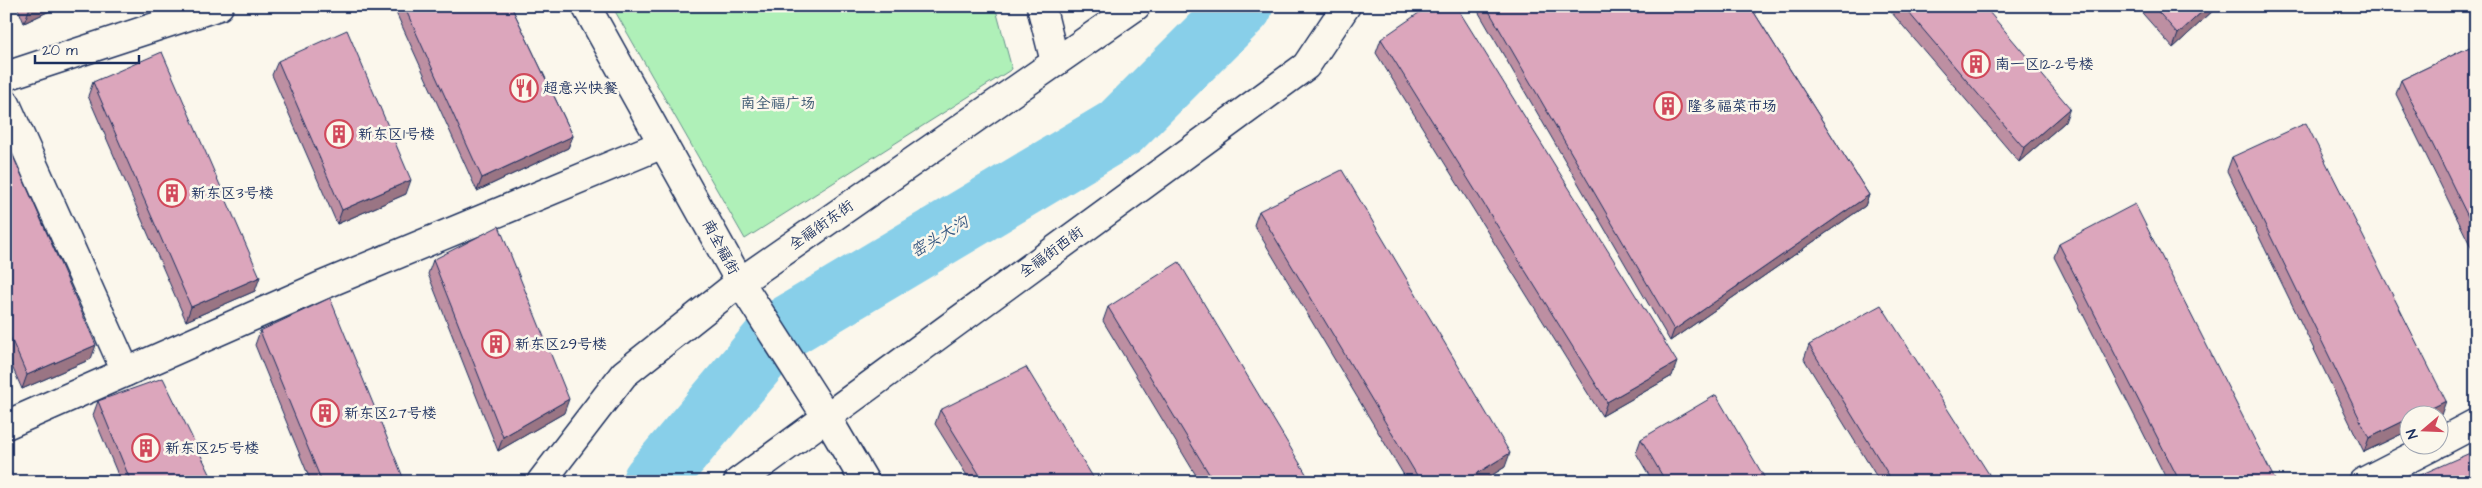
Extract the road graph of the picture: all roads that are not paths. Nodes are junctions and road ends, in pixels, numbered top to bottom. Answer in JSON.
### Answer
{"nodes":[{"id":1,"x":219,"y":6,"type":"edge"},
{"id":2,"x":586,"y":6,"type":"edge"},
{"id":3,"x":1040,"y":6,"type":"edge"},
{"id":4,"x":1136,"y":6,"type":"edge"},
{"id":5,"x":1346,"y":6,"type":"edge"},
{"id":6,"x":1055,"y":62,"type":"junction"},
{"id":7,"x":6,"y":76,"type":"edge"},
{"id":8,"x":6,"y":104,"type":"edge"},
{"id":9,"x":663,"y":144,"type":"junction"},
{"id":10,"x":740,"y":282,"type":"junction"},
{"id":11,"x":126,"y":372,"type":"junction"},
{"id":12,"x":826,"y":416,"type":"junction"},
{"id":13,"x":2476,"y":423,"type":"edge"},
{"id":14,"x":6,"y":425,"type":"edge"},
{"id":15,"x":2450,"y":437,"type":"edge"},
{"id":16,"x":2414,"y":456,"type":"edge"},
{"id":17,"x":541,"y":482,"type":"edge"},
{"id":18,"x":738,"y":482,"type":"edge"},
{"id":19,"x":865,"y":482,"type":"edge"},
{"id":20,"x":2363,"y":482,"type":"edge"}],
"edges":[{"from":1,"to":7,"type":"street"},
{"from":2,"to":9,"type":"street","name":"南全福街"},
{"from":3,"to":6,"type":"street"},
{"from":4,"to":6,"type":"street","name":"全福街东街"},
{"from":5,"to":12,"type":"street","name":"全福街西街"},
{"from":6,"to":10,"type":"street","name":"全福街东街"},
{"from":8,"to":11,"type":"street"},
{"from":9,"to":10,"type":"street","name":"南全福街"},
{"from":9,"to":11,"type":"street"},
{"from":10,"to":12,"type":"street","name":"南全福街"},
{"from":10,"to":17,"type":"street","name":"全福街东街"},
{"from":11,"to":14,"type":"street"},
{"from":12,"to":18,"type":"street","name":"全福街西街"},
{"from":12,"to":19,"type":"street","name":"南全福街"},
{"from":13,"to":15,"type":"street"},
{"from":16,"to":20,"type":"street"}]}
